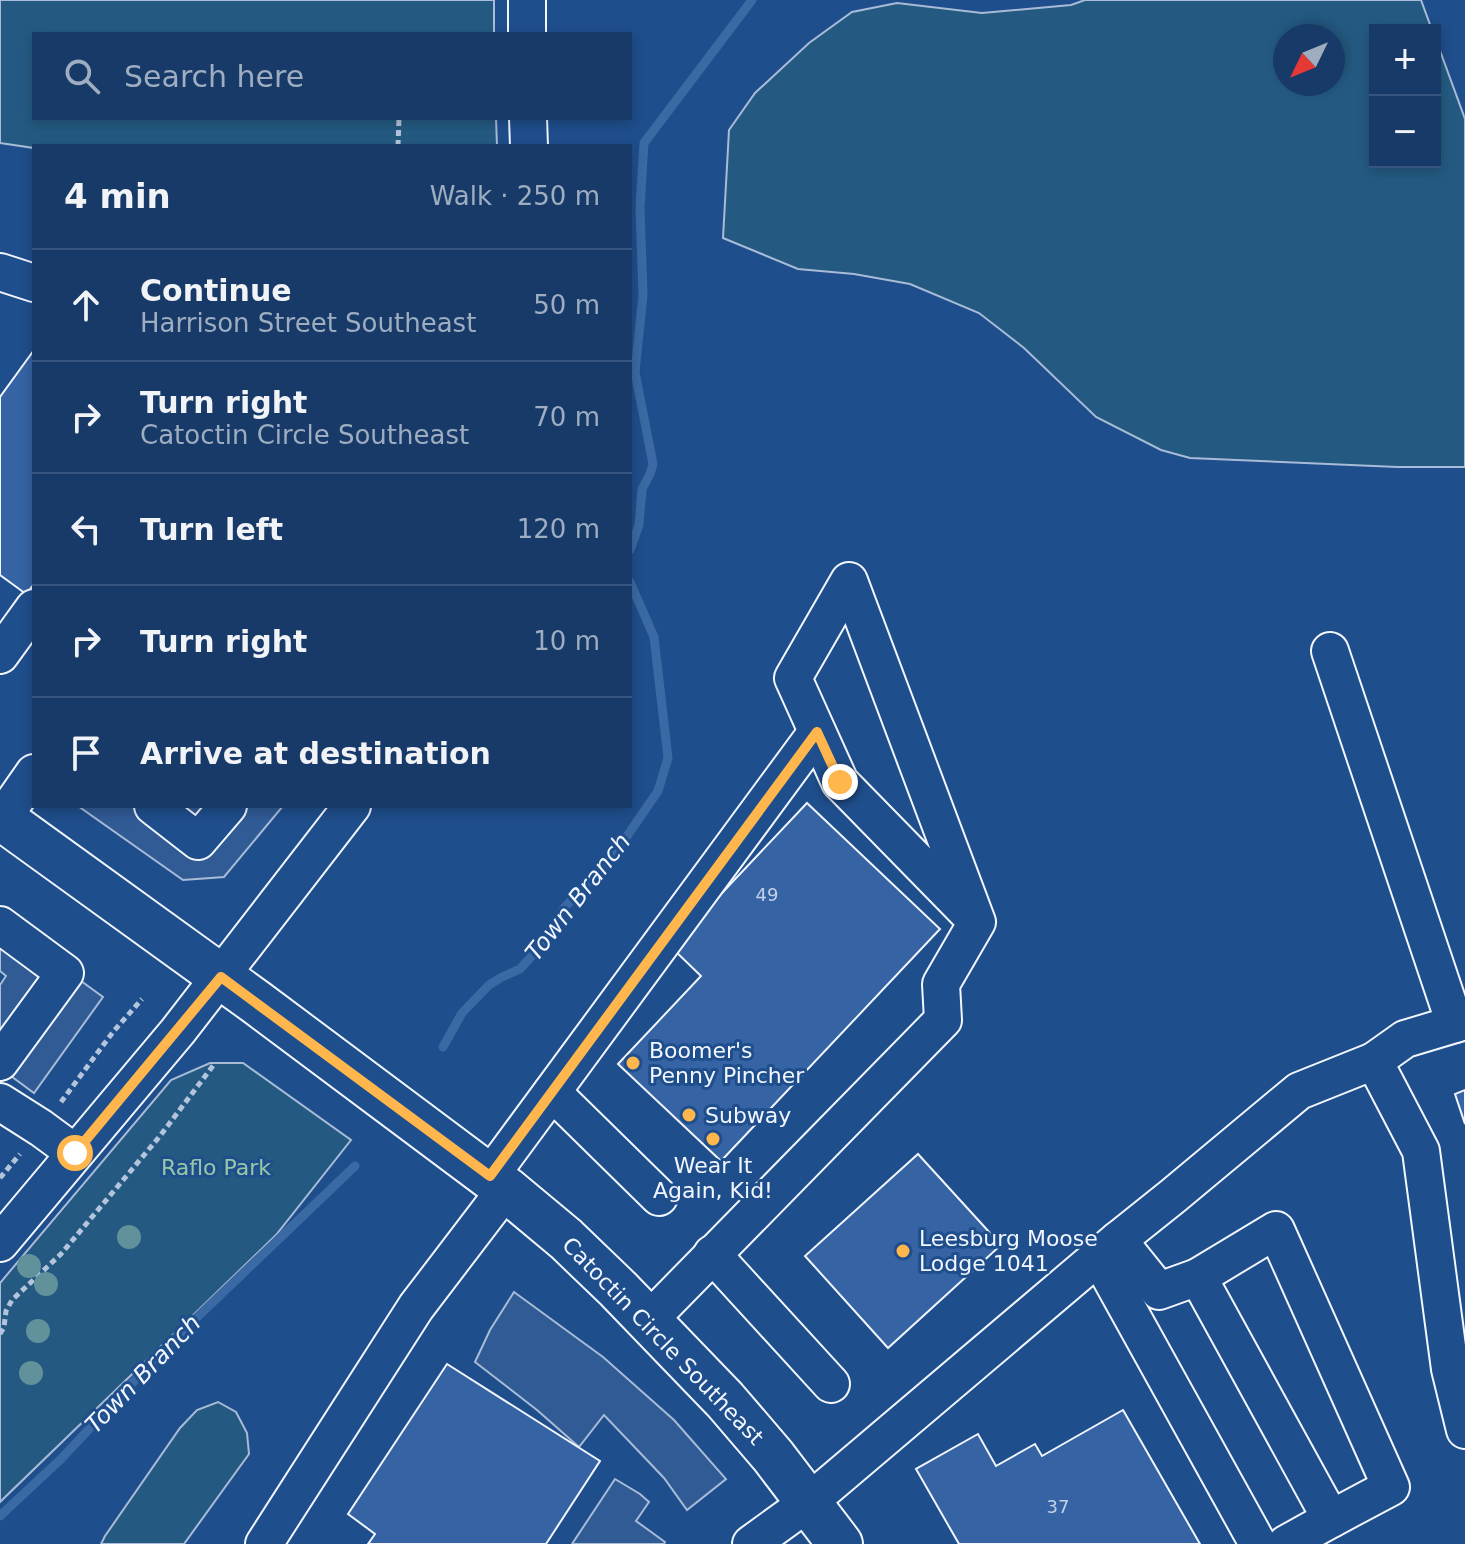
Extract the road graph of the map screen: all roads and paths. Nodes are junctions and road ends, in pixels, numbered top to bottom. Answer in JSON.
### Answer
{"nodes":[{"id":1,"x":527,"y":0,"type":"edge"},
{"id":2,"x":527,"y":32,"type":"edge"},
{"id":3,"x":399,"y":120,"type":"edge"},
{"id":4,"x":528,"y":120,"type":"edge"},
{"id":5,"x":398,"y":144,"type":"edge"},
{"id":6,"x":529,"y":144,"type":"edge"},
{"id":7,"x":0,"y":272,"type":"edge"},
{"id":8,"x":32,"y":282,"type":"edge"},
{"id":9,"x":32,"y":611,"type":"edge"},
{"id":10,"x":1330,"y":651,"type":"dead end"},
{"id":11,"x":0,"y":655,"type":"edge"},
{"id":12,"x":817,"y":732,"type":"junction"},
{"id":13,"x":32,"y":776,"type":"edge"},
{"id":14,"x":156,"y":808,"type":"edge"},
{"id":15,"x":226,"y":808,"type":"edge"},
{"id":16,"x":350,"y":808,"type":"edge"},
{"id":17,"x":1,"y":818,"type":"edge"},
{"id":18,"x":977,"y":922,"type":"junction"},
{"id":19,"x":0,"y":925,"type":"edge"},
{"id":20,"x":221,"y":977,"type":"junction"},
{"id":21,"x":142,"y":999,"type":"dead end"},
{"id":22,"x":1460,"y":1023,"type":"edge"},
{"id":23,"x":1374,"y":1061,"type":"junction"},
{"id":24,"x":0,"y":1062,"type":"edge"},
{"id":25,"x":215,"y":1063,"type":"dead end"},
{"id":26,"x":552,"y":1092,"type":"junction"},
{"id":27,"x":0,"y":1102,"type":"edge"},
{"id":28,"x":41,"y":1128,"type":"junction"},
{"id":29,"x":75,"y":1153,"type":"junction"},
{"id":30,"x":0,"y":1178,"type":"edge"},
{"id":31,"x":498,"y":1182,"type":"junction"},
{"id":32,"x":659,"y":1197,"type":"dead end"},
{"id":33,"x":0,"y":1243,"type":"edge"},
{"id":34,"x":1109,"y":1248,"type":"junction"},
{"id":35,"x":712,"y":1254,"type":"junction"},
{"id":36,"x":1198,"y":1277,"type":"junction"},
{"id":37,"x":649,"y":1320,"type":"junction"},
{"id":38,"x":0,"y":1334,"type":"edge"},
{"id":39,"x":831,"y":1384,"type":"dead end"},
{"id":40,"x":1465,"y":1430,"type":"edge"},
{"id":41,"x":809,"y":1502,"type":"junction"},
{"id":42,"x":1331,"y":1519,"type":"junction"},
{"id":43,"x":264,"y":1544,"type":"edge"},
{"id":44,"x":751,"y":1544,"type":"edge"},
{"id":45,"x":840,"y":1544,"type":"edge"},
{"id":46,"x":1258,"y":1544,"type":"edge"},
{"id":47,"x":1286,"y":1544,"type":"edge"}],
"edges":[{"from":1,"to":2,"type":"street"},
{"from":3,"to":5,"type":"path"},
{"from":4,"to":6,"type":"street"},
{"from":7,"to":8,"type":"street"},
{"from":9,"to":11,"type":"street"},
{"from":10,"to":22,"type":"street"},
{"from":12,"to":18,"type":"street"},
{"from":12,"to":18,"type":"street"},
{"from":12,"to":26,"type":"street"},
{"from":13,"to":17,"type":"street"},
{"from":14,"to":15,"type":"street"},
{"from":16,"to":20,"type":"street"},
{"from":17,"to":20,"type":"main road","name":"Catoctin Circle Southeast"},
{"from":18,"to":35,"type":"street"},
{"from":19,"to":24,"type":"street"},
{"from":20,"to":29,"type":"street"},
{"from":20,"to":31,"type":"main road","name":"Catoctin Circle Southeast"},
{"from":21,"to":28,"type":"path"},
{"from":22,"to":23,"type":"street"},
{"from":23,"to":34,"type":"street"},
{"from":23,"to":40,"type":"street"},
{"from":25,"to":38,"type":"path"},
{"from":26,"to":31,"type":"street"},
{"from":26,"to":32,"type":"street"},
{"from":27,"to":28,"type":"street"},
{"from":28,"to":29,"type":"street"},
{"from":28,"to":30,"type":"path"},
{"from":29,"to":33,"type":"street"},
{"from":31,"to":37,"type":"main road","name":"Catoctin Circle Southeast"},
{"from":31,"to":43,"type":"street"},
{"from":34,"to":36,"type":"street"},
{"from":34,"to":41,"type":"street"},
{"from":34,"to":46,"type":"street"},
{"from":35,"to":37,"type":"street"},
{"from":35,"to":39,"type":"street"},
{"from":36,"to":42,"type":"street"},
{"from":36,"to":42,"type":"street"},
{"from":37,"to":41,"type":"main road","name":"Catoctin Circle Southeast"},
{"from":41,"to":44,"type":"street"},
{"from":41,"to":45,"type":"main road","name":"Catoctin Circle Southeast"},
{"from":42,"to":47,"type":"street"}]}
